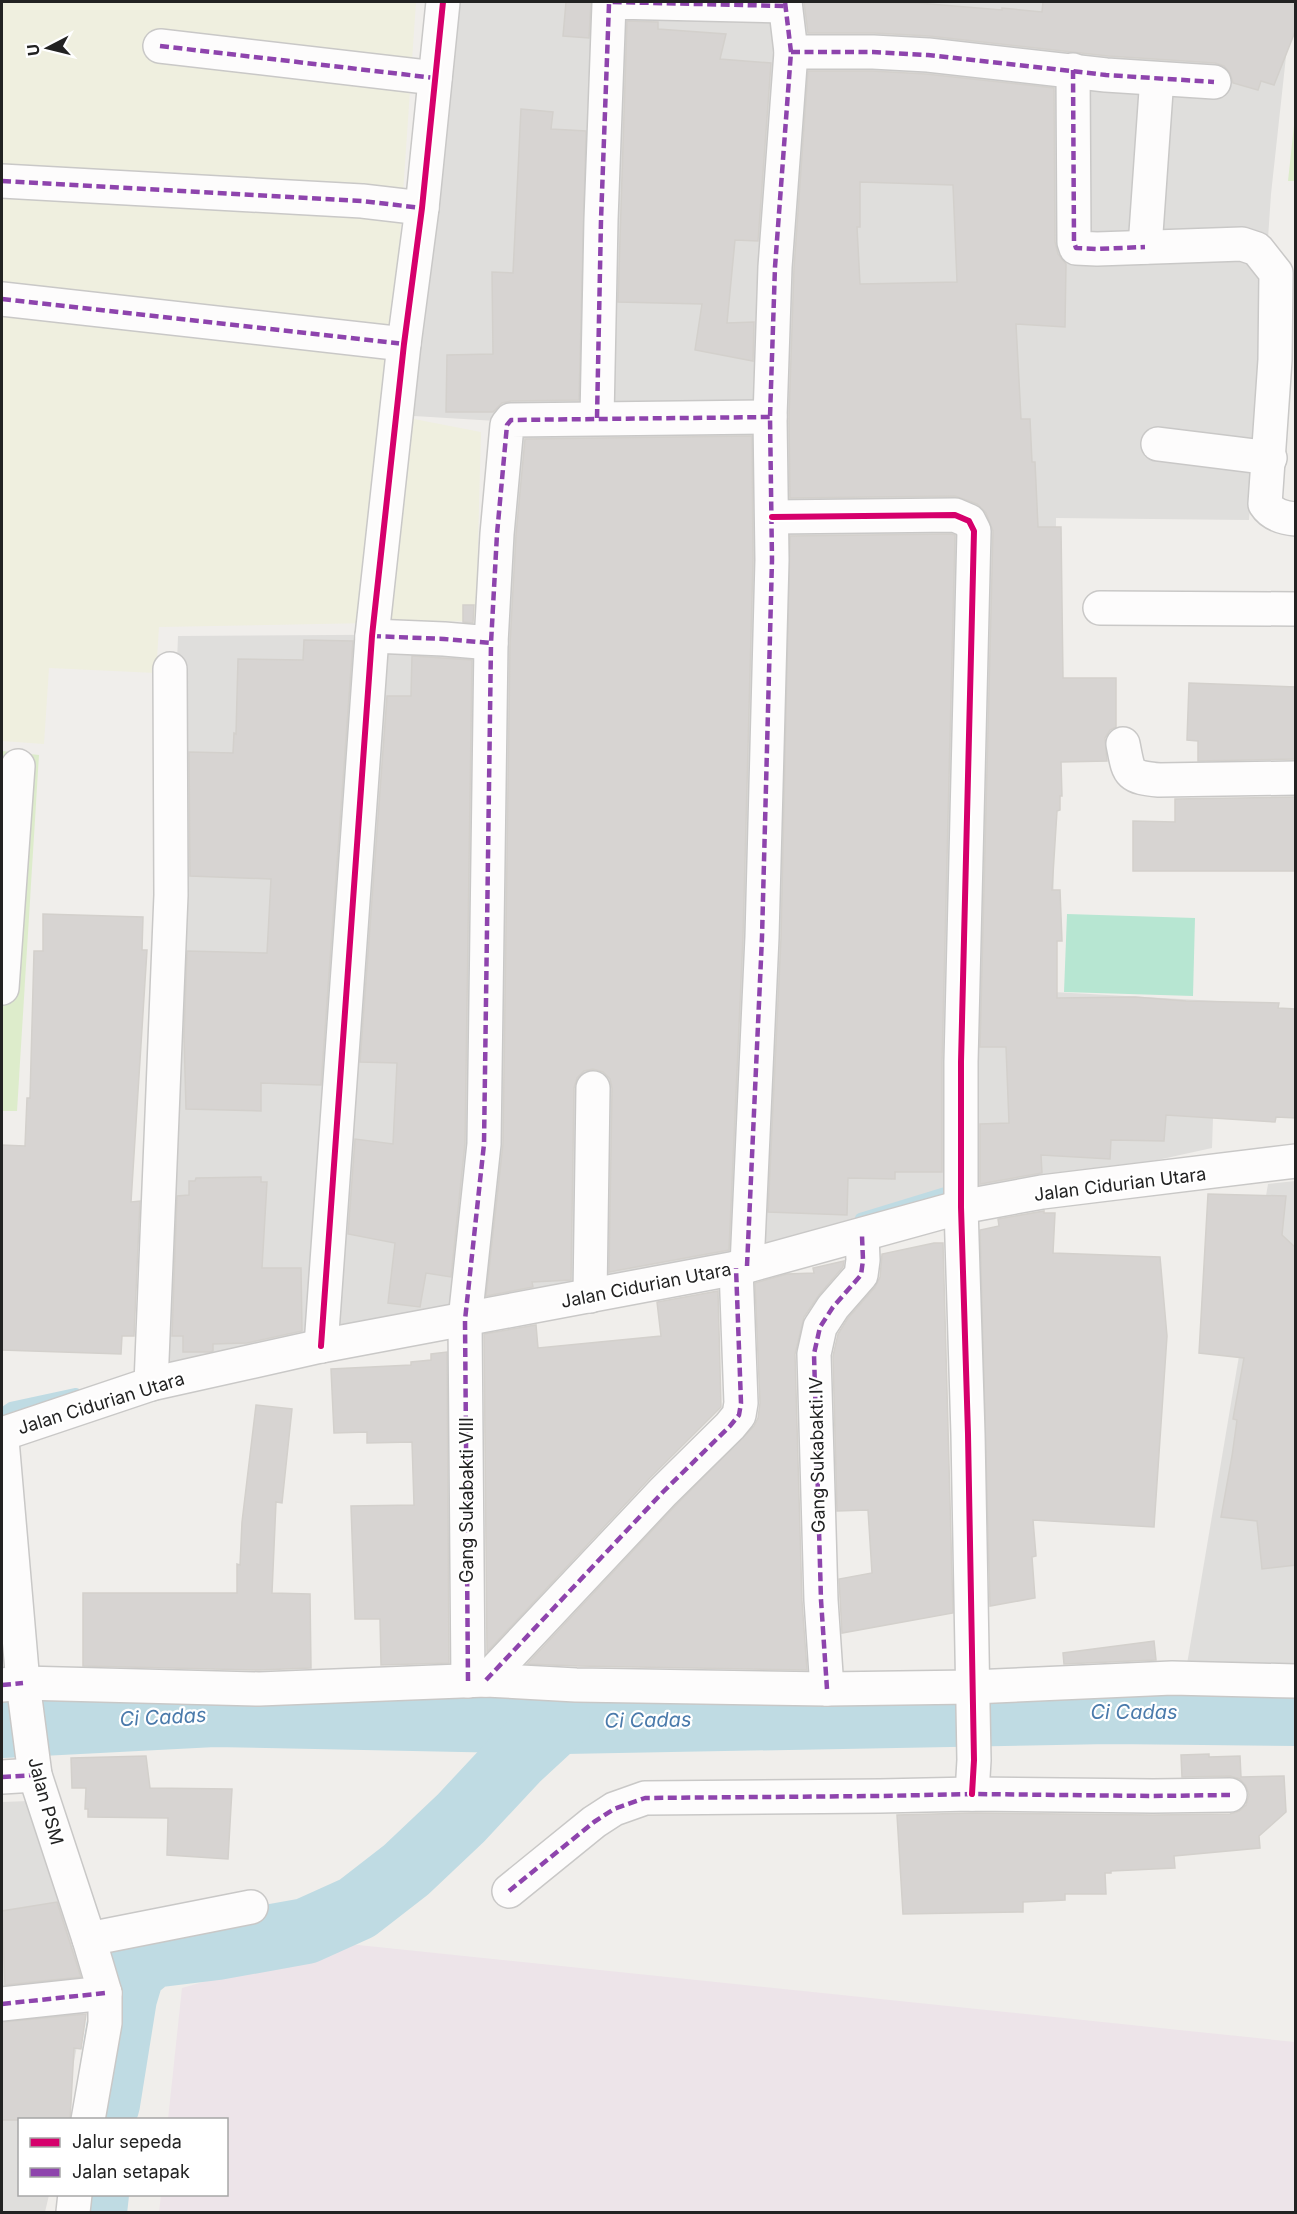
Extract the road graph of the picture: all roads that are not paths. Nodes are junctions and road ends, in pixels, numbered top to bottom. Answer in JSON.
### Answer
{"nodes":[{"id":1,"x":443,"y":2,"type":"edge"},
{"id":2,"x":785,"y":4,"type":"edge"},
{"id":3,"x":160,"y":46,"type":"dead end"},
{"id":4,"x":791,"y":52,"type":"junction"},
{"id":5,"x":1073,"y":70,"type":"junction"},
{"id":6,"x":435,"y":78,"type":"junction"},
{"id":7,"x":1214,"y":82,"type":"dead end"},
{"id":8,"x":1156,"y":91,"type":"dead end"},
{"id":9,"x":2,"y":181,"type":"edge"},
{"id":10,"x":422,"y":208,"type":"junction"},
{"id":11,"x":1145,"y":247,"type":"junction"},
{"id":12,"x":2,"y":299,"type":"edge"},
{"id":13,"x":404,"y":344,"type":"junction"},
{"id":14,"x":770,"y":417,"type":"junction"},
{"id":15,"x":597,"y":418,"type":"junction"},
{"id":16,"x":1158,"y":444,"type":"dead end"},
{"id":17,"x":1270,"y":458,"type":"junction"},
{"id":18,"x":772,"y":516,"type":"junction"},
{"id":19,"x":1296,"y":519,"type":"edge"},
{"id":20,"x":1100,"y":608,"type":"dead end"},
{"id":21,"x":1296,"y":609,"type":"edge"},
{"id":22,"x":372,"y":636,"type":"junction"},
{"id":23,"x":490,"y":643,"type":"junction"},
{"id":24,"x":170,"y":669,"type":"dead end"},
{"id":25,"x":1123,"y":744,"type":"dead end"},
{"id":26,"x":18,"y":766,"type":"dead end"},
{"id":27,"x":1296,"y":778,"type":"edge"},
{"id":28,"x":2,"y":988,"type":"edge"},
{"id":29,"x":593,"y":1088,"type":"dead end"},
{"id":30,"x":1296,"y":1161,"type":"edge"},
{"id":31,"x":961,"y":1207,"type":"junction"},
{"id":32,"x":862,"y":1236,"type":"junction"},
{"id":33,"x":741,"y":1267,"type":"junction"},
{"id":34,"x":590,"y":1296,"type":"junction"},
{"id":35,"x":465,"y":1320,"type":"junction"},
{"id":36,"x":321,"y":1346,"type":"junction"},
{"id":37,"x":151,"y":1384,"type":"junction"},
{"id":38,"x":2,"y":1434,"type":"edge"},
{"id":39,"x":2,"y":1440,"type":"edge"},
{"id":40,"x":4,"y":1483,"type":"edge"},
{"id":41,"x":477,"y":1681,"type":"junction"},
{"id":42,"x":1296,"y":1681,"type":"edge"},
{"id":43,"x":17,"y":1688,"type":"edge"},
{"id":44,"x":827,"y":1689,"type":"junction"},
{"id":45,"x":972,"y":1699,"type":"junction"},
{"id":46,"x":33,"y":1764,"type":"junction"},
{"id":47,"x":2,"y":1777,"type":"edge"},
{"id":48,"x":972,"y":1794,"type":"junction"},
{"id":49,"x":1230,"y":1795,"type":"dead end"},
{"id":50,"x":509,"y":1891,"type":"dead end"},
{"id":51,"x":251,"y":1906,"type":"dead end"},
{"id":52,"x":89,"y":1939,"type":"junction"},
{"id":53,"x":105,"y":1994,"type":"junction"},
{"id":54,"x":2,"y":2004,"type":"edge"},
{"id":55,"x":88,"y":2118,"type":"edge"},
{"id":56,"x":75,"y":2196,"type":"edge"},
{"id":57,"x":73,"y":2212,"type":"edge"}],
"edges":[{"from":1,"to":6,"type":"street"},
{"from":2,"to":4,"type":"street"},
{"from":2,"to":15,"type":"street"},
{"from":3,"to":6,"type":"street"},
{"from":4,"to":5,"type":"street"},
{"from":4,"to":14,"type":"street"},
{"from":5,"to":7,"type":"street"},
{"from":5,"to":11,"type":"street"},
{"from":6,"to":10,"type":"street"},
{"from":8,"to":11,"type":"street"},
{"from":9,"to":10,"type":"street"},
{"from":10,"to":13,"type":"street"},
{"from":11,"to":17,"type":"street"},
{"from":12,"to":13,"type":"street"},
{"from":13,"to":22,"type":"street"},
{"from":14,"to":15,"type":"street"},
{"from":14,"to":18,"type":"street"},
{"from":15,"to":23,"type":"street","name":"Gang Sukabakti VIII"},
{"from":16,"to":17,"type":"street"},
{"from":17,"to":19,"type":"street"},
{"from":18,"to":31,"type":"street"},
{"from":18,"to":33,"type":"street"},
{"from":20,"to":21,"type":"street"},
{"from":22,"to":23,"type":"street"},
{"from":22,"to":36,"type":"street"},
{"from":23,"to":35,"type":"street","name":"Gang Sukabakti VIII"},
{"from":24,"to":37,"type":"street"},
{"from":25,"to":27,"type":"street"},
{"from":26,"to":28,"type":"street"},
{"from":29,"to":34,"type":"street"},
{"from":30,"to":31,"type":"street","name":"Jalan Cidurian Utara"},
{"from":31,"to":32,"type":"street","name":"Jalan Cidurian Utara"},
{"from":31,"to":45,"type":"street"},
{"from":32,"to":33,"type":"street","name":"Jalan Cidurian Utara"},
{"from":32,"to":44,"type":"street","name":"Gang Sukabakti.IV"},
{"from":33,"to":34,"type":"street","name":"Jalan Cidurian Utara"},
{"from":33,"to":41,"type":"street"},
{"from":34,"to":35,"type":"street","name":"Jalan Cidurian Utara"},
{"from":35,"to":36,"type":"street","name":"Jalan Cidurian Utara"},
{"from":35,"to":41,"type":"street","name":"Gang Sukabakti VIII"},
{"from":36,"to":37,"type":"street","name":"Jalan Cidurian Utara"},
{"from":37,"to":38,"type":"street","name":"Jalan Cidurian Utara"},
{"from":39,"to":40,"type":"street","name":"Jalan PSM"},
{"from":40,"to":43,"type":"street","name":"Jalan PSM"},
{"from":41,"to":43,"type":"street"},
{"from":41,"to":44,"type":"street"},
{"from":42,"to":45,"type":"street"},
{"from":43,"to":46,"type":"street","name":"Jalan PSM"},
{"from":44,"to":45,"type":"street"},
{"from":45,"to":48,"type":"street"},
{"from":46,"to":47,"type":"street"},
{"from":46,"to":52,"type":"street","name":"Jalan PSM"},
{"from":48,"to":49,"type":"street"},
{"from":48,"to":50,"type":"street"},
{"from":51,"to":52,"type":"street"},
{"from":52,"to":53,"type":"street","name":"Jalan PSM"},
{"from":53,"to":54,"type":"street"},
{"from":53,"to":55,"type":"street","name":"Jalan PSM"},
{"from":56,"to":57,"type":"street"}]}
